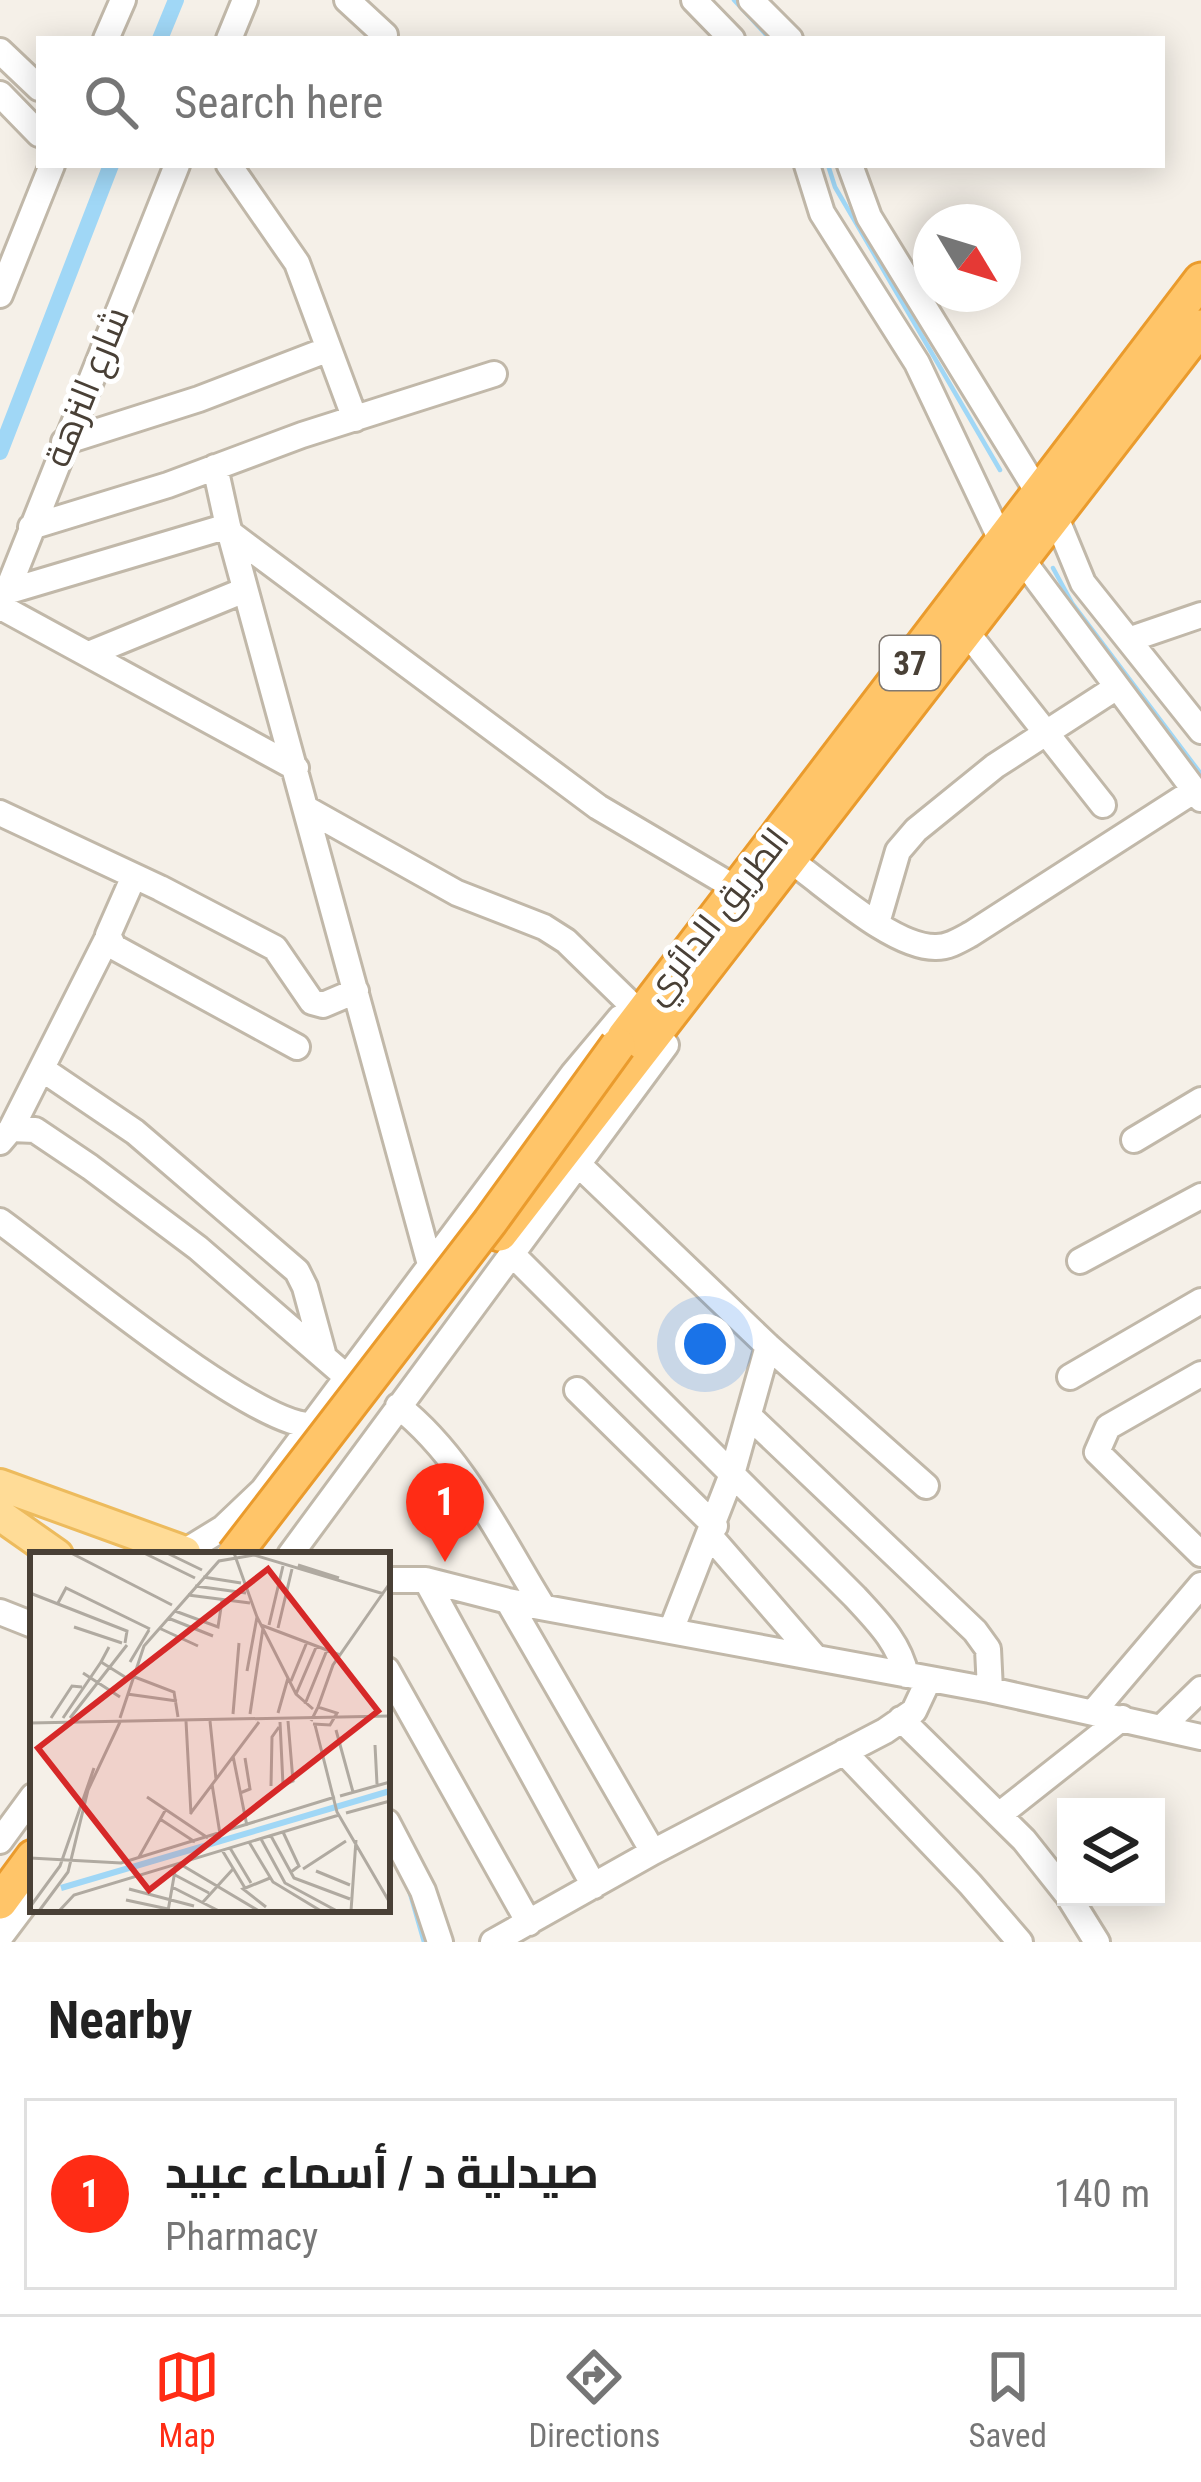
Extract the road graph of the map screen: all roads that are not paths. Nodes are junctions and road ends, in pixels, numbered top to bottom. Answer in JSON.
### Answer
{"nodes":[{"id":1,"x":123,"y":0,"type":"edge"},
{"id":2,"x":245,"y":0,"type":"edge"},
{"id":3,"x":347,"y":0,"type":"edge"},
{"id":4,"x":694,"y":0,"type":"edge"},
{"id":5,"x":751,"y":0,"type":"edge"},
{"id":6,"x":385,"y":35,"type":"dead end"},
{"id":7,"x":107,"y":36,"type":"edge"},
{"id":8,"x":230,"y":36,"type":"edge"},
{"id":9,"x":729,"y":36,"type":"edge"},
{"id":10,"x":787,"y":36,"type":"edge"},
{"id":11,"x":0,"y":51,"type":"edge"},
{"id":12,"x":36,"y":85,"type":"edge"},
{"id":13,"x":0,"y":94,"type":"edge"},
{"id":14,"x":36,"y":131,"type":"edge"},
{"id":15,"x":51,"y":168,"type":"edge"},
{"id":16,"x":176,"y":168,"type":"edge"},
{"id":17,"x":231,"y":168,"type":"edge"},
{"id":18,"x":808,"y":168,"type":"edge"},
{"id":19,"x":851,"y":168,"type":"edge"},
{"id":20,"x":0,"y":226,"type":"edge"},
{"id":21,"x":18,"y":245,"type":"junction"},
{"id":22,"x":1201,"y":280,"type":"edge"},
{"id":23,"x":3,"y":282,"type":"edge"},
{"id":24,"x":1201,"y":327,"type":"edge"},
{"id":25,"x":329,"y":349,"type":"junction"},
{"id":26,"x":494,"y":374,"type":"dead end"},
{"id":27,"x":355,"y":419,"type":"junction"},
{"id":28,"x":64,"y":442,"type":"junction"},
{"id":29,"x":215,"y":467,"type":"junction"},
{"id":30,"x":1047,"y":504,"type":"junction"},
{"id":31,"x":31,"y":527,"type":"junction"},
{"id":32,"x":229,"y":530,"type":"junction"},
{"id":33,"x":1012,"y":550,"type":"junction"},
{"id":34,"x":245,"y":590,"type":"junction"},
{"id":35,"x":2,"y":603,"type":"edge"},
{"id":36,"x":1201,"y":615,"type":"edge"},
{"id":37,"x":965,"y":630,"type":"junction"},
{"id":38,"x":1131,"y":639,"type":"junction"},
{"id":39,"x":92,"y":653,"type":"junction"},
{"id":40,"x":1117,"y":687,"type":"junction"},
{"id":41,"x":1192,"y":705,"type":"edge"},
{"id":42,"x":1201,"y":731,"type":"edge"},
{"id":43,"x":1046,"y":733,"type":"junction"},
{"id":44,"x":296,"y":768,"type":"junction"},
{"id":45,"x":1198,"y":794,"type":"edge"},
{"id":46,"x":1103,"y":806,"type":"dead end"},
{"id":47,"x":308,"y":809,"type":"junction"},
{"id":48,"x":0,"y":813,"type":"edge"},
{"id":49,"x":791,"y":861,"type":"junction"},
{"id":50,"x":134,"y":876,"type":"junction"},
{"id":51,"x":737,"y":889,"type":"junction"},
{"id":52,"x":877,"y":923,"type":"junction"},
{"id":53,"x":108,"y":938,"type":"junction"},
{"id":54,"x":689,"y":971,"type":"junction"},
{"id":55,"x":356,"y":991,"type":"junction"},
{"id":56,"x":636,"y":1010,"type":"junction"},
{"id":57,"x":297,"y":1047,"type":"dead end"},
{"id":58,"x":626,"y":1052,"type":"junction"},
{"id":59,"x":42,"y":1069,"type":"junction"},
{"id":60,"x":1201,"y":1100,"type":"edge"},
{"id":61,"x":6,"y":1136,"type":"edge"},
{"id":62,"x":1134,"y":1140,"type":"dead end"},
{"id":63,"x":579,"y":1165,"type":"junction"},
{"id":64,"x":1201,"y":1196,"type":"edge"},
{"id":65,"x":0,"y":1221,"type":"edge"},
{"id":66,"x":512,"y":1254,"type":"junction"},
{"id":67,"x":1080,"y":1261,"type":"dead end"},
{"id":68,"x":431,"y":1268,"type":"junction"},
{"id":69,"x":1201,"y":1300,"type":"edge"},
{"id":70,"x":768,"y":1346,"type":"junction"},
{"id":71,"x":323,"y":1355,"type":"junction"},
{"id":72,"x":1201,"y":1374,"type":"edge"},
{"id":73,"x":1070,"y":1377,"type":"dead end"},
{"id":74,"x":348,"y":1378,"type":"junction"},
{"id":75,"x":577,"y":1390,"type":"dead end"},
{"id":76,"x":398,"y":1406,"type":"junction"},
{"id":77,"x":748,"y":1416,"type":"junction"},
{"id":78,"x":313,"y":1425,"type":"junction"},
{"id":79,"x":732,"y":1474,"type":"junction"},
{"id":80,"x":0,"y":1485,"type":"edge"},
{"id":81,"x":926,"y":1486,"type":"dead end"},
{"id":82,"x":0,"y":1515,"type":"edge"},
{"id":83,"x":712,"y":1531,"type":"junction"},
{"id":84,"x":187,"y":1551,"type":"edge"},
{"id":85,"x":53,"y":1552,"type":"edge"},
{"id":86,"x":229,"y":1552,"type":"edge"},
{"id":87,"x":239,"y":1552,"type":"edge"},
{"id":88,"x":256,"y":1552,"type":"edge"},
{"id":89,"x":292,"y":1552,"type":"edge"},
{"id":90,"x":1201,"y":1554,"type":"edge"},
{"id":91,"x":390,"y":1580,"type":"edge"},
{"id":92,"x":426,"y":1580,"type":"junction"},
{"id":93,"x":1201,"y":1585,"type":"edge"},
{"id":94,"x":508,"y":1600,"type":"junction"},
{"id":95,"x":542,"y":1606,"type":"junction"},
{"id":96,"x":0,"y":1612,"type":"edge"},
{"id":97,"x":30,"y":1624,"type":"edge"},
{"id":98,"x":672,"y":1628,"type":"junction"},
{"id":99,"x":815,"y":1657,"type":"junction"},
{"id":100,"x":390,"y":1675,"type":"edge"},
{"id":101,"x":918,"y":1677,"type":"junction"},
{"id":102,"x":1201,"y":1689,"type":"edge"},
{"id":103,"x":990,"y":1690,"type":"junction"},
{"id":104,"x":1094,"y":1711,"type":"junction"},
{"id":105,"x":1122,"y":1718,"type":"junction"},
{"id":106,"x":901,"y":1719,"type":"junction"},
{"id":107,"x":1162,"y":1727,"type":"junction"},
{"id":108,"x":1201,"y":1737,"type":"edge"},
{"id":109,"x":844,"y":1752,"type":"junction"},
{"id":110,"x":30,"y":1800,"type":"edge"},
{"id":111,"x":999,"y":1815,"type":"junction"},
{"id":112,"x":390,"y":1828,"type":"edge"},
{"id":113,"x":30,"y":1831,"type":"edge"},
{"id":114,"x":0,"y":1841,"type":"edge"},
{"id":115,"x":653,"y":1852,"type":"junction"},
{"id":116,"x":30,"y":1860,"type":"edge"},
{"id":117,"x":0,"y":1873,"type":"edge"},
{"id":118,"x":1057,"y":1883,"type":"edge"},
{"id":119,"x":594,"y":1886,"type":"junction"},
{"id":120,"x":30,"y":1897,"type":"edge"},
{"id":121,"x":0,"y":1902,"type":"edge"},
{"id":122,"x":1074,"y":1906,"type":"edge"},
{"id":123,"x":529,"y":1923,"type":"junction"},
{"id":124,"x":0,"y":1937,"type":"edge"},
{"id":125,"x":440,"y":1942,"type":"edge"},
{"id":126,"x":494,"y":1942,"type":"edge"},
{"id":127,"x":1020,"y":1942,"type":"edge"},
{"id":128,"x":1097,"y":1942,"type":"edge"}],
"edges":[{"from":1,"to":7,"type":"street"},
{"from":2,"to":8,"type":"street"},
{"from":3,"to":6,"type":"street"},
{"from":4,"to":9,"type":"street"},
{"from":5,"to":10,"type":"street"},
{"from":11,"to":12,"type":"street"},
{"from":13,"to":14,"type":"street"},
{"from":15,"to":21,"type":"street"},
{"from":16,"to":28,"type":"street","name":"شارع النزهة"},
{"from":17,"to":25,"type":"street"},
{"from":18,"to":33,"type":"street"},
{"from":19,"to":30,"type":"street"},
{"from":20,"to":21,"type":"street"},
{"from":21,"to":23,"type":"street"},
{"from":22,"to":30,"type":"highway","name":"الطريق الدائري","number":"37"},
{"from":24,"to":30,"type":"highway","name":"الطريق الدائري","number":"37"},
{"from":25,"to":27,"type":"street"},
{"from":25,"to":28,"type":"street"},
{"from":26,"to":27,"type":"street"},
{"from":27,"to":29,"type":"street"},
{"from":28,"to":31,"type":"street","name":"شارع النزهة"},
{"from":29,"to":31,"type":"street"},
{"from":29,"to":32,"type":"street"},
{"from":30,"to":33,"type":"highway","name":"الطريق الدائري","number":"37"},
{"from":30,"to":38,"type":"street"},
{"from":31,"to":35,"type":"street","name":"شارع النزهة"},
{"from":32,"to":34,"type":"street"},
{"from":32,"to":35,"type":"street"},
{"from":32,"to":51,"type":"street"},
{"from":33,"to":37,"type":"highway","name":"الطريق الدائري","number":"37"},
{"from":33,"to":40,"type":"street"},
{"from":33,"to":51,"type":"highway","name":"الطريق الدائري","number":"37"},
{"from":34,"to":39,"type":"street"},
{"from":34,"to":44,"type":"street"},
{"from":35,"to":39,"type":"street"},
{"from":36,"to":38,"type":"street"},
{"from":37,"to":43,"type":"street"},
{"from":37,"to":49,"type":"highway","name":"الطريق الدائري","number":"37"},
{"from":38,"to":41,"type":"street"},
{"from":39,"to":44,"type":"street"},
{"from":40,"to":43,"type":"street"},
{"from":40,"to":45,"type":"street"},
{"from":41,"to":42,"type":"street"},
{"from":43,"to":46,"type":"street"},
{"from":43,"to":52,"type":"street"},
{"from":44,"to":47,"type":"street"},
{"from":45,"to":52,"type":"street"},
{"from":47,"to":55,"type":"street"},
{"from":47,"to":56,"type":"street"},
{"from":48,"to":50,"type":"street"},
{"from":49,"to":52,"type":"street"},
{"from":49,"to":54,"type":"highway","name":"الطريق الدائري","number":"37"},
{"from":50,"to":53,"type":"street"},
{"from":50,"to":55,"type":"street"},
{"from":51,"to":54,"type":"highway","name":"الطريق الدائري","number":"37"},
{"from":53,"to":57,"type":"street"},
{"from":53,"to":59,"type":"street"},
{"from":54,"to":56,"type":"highway","name":"الطريق الدائري","number":"37"},
{"from":54,"to":58,"type":"highway","name":"الطريق الدائري","number":"37"},
{"from":54,"to":63,"type":"street"},
{"from":55,"to":68,"type":"street"},
{"from":56,"to":58,"type":"highway","name":"الطريق الدائري","number":"37"},
{"from":56,"to":68,"type":"street"},
{"from":58,"to":87,"type":"highway","name":"الطريق الدائري","number":"37","bridge":true},
{"from":58,"to":88,"type":"highway","name":"الطريق الدائري","number":"37"},
{"from":59,"to":61,"type":"street"},
{"from":59,"to":71,"type":"street"},
{"from":60,"to":62,"type":"street"},
{"from":61,"to":71,"type":"street"},
{"from":63,"to":66,"type":"street"},
{"from":63,"to":70,"type":"street"},
{"from":64,"to":67,"type":"street"},
{"from":65,"to":78,"type":"street"},
{"from":66,"to":76,"type":"street"},
{"from":66,"to":79,"type":"street"},
{"from":68,"to":74,"type":"street"},
{"from":69,"to":73,"type":"street"},
{"from":70,"to":77,"type":"street"},
{"from":70,"to":81,"type":"street"},
{"from":71,"to":74,"type":"street"},
{"from":72,"to":90,"type":"street"},
{"from":74,"to":78,"type":"street"},
{"from":75,"to":83,"type":"street"},
{"from":76,"to":89,"type":"street"},
{"from":76,"to":95,"type":"street"},
{"from":77,"to":79,"type":"street"},
{"from":77,"to":103,"type":"street"},
{"from":78,"to":84,"type":"street"},
{"from":79,"to":83,"type":"street"},
{"from":79,"to":101,"type":"street"},
{"from":80,"to":84,"type":"main road"},
{"from":82,"to":85,"type":"main road"},
{"from":83,"to":98,"type":"street"},
{"from":83,"to":99,"type":"street"},
{"from":84,"to":86,"type":"street"},
{"from":91,"to":92,"type":"street"},
{"from":92,"to":94,"type":"street"},
{"from":92,"to":119,"type":"street"},
{"from":93,"to":104,"type":"street"},
{"from":94,"to":95,"type":"street"},
{"from":94,"to":115,"type":"street"},
{"from":95,"to":98,"type":"street"},
{"from":96,"to":97,"type":"street"},
{"from":98,"to":99,"type":"street"},
{"from":99,"to":101,"type":"street"},
{"from":100,"to":123,"type":"street"},
{"from":101,"to":103,"type":"street"},
{"from":101,"to":106,"type":"street"},
{"from":102,"to":107,"type":"street"},
{"from":103,"to":104,"type":"street"},
{"from":104,"to":105,"type":"street"},
{"from":105,"to":107,"type":"street"},
{"from":105,"to":111,"type":"street"},
{"from":106,"to":109,"type":"street"},
{"from":106,"to":111,"type":"street"},
{"from":107,"to":108,"type":"street"},
{"from":109,"to":115,"type":"street"},
{"from":109,"to":127,"type":"street"},
{"from":110,"to":114,"type":"street"},
{"from":111,"to":118,"type":"street"},
{"from":112,"to":125,"type":"street"},
{"from":113,"to":117,"type":"highway"},
{"from":115,"to":119,"type":"street"},
{"from":116,"to":121,"type":"highway"},
{"from":119,"to":123,"type":"street"},
{"from":120,"to":124,"type":"street"},
{"from":122,"to":128,"type":"street"},
{"from":123,"to":126,"type":"street"}]}
